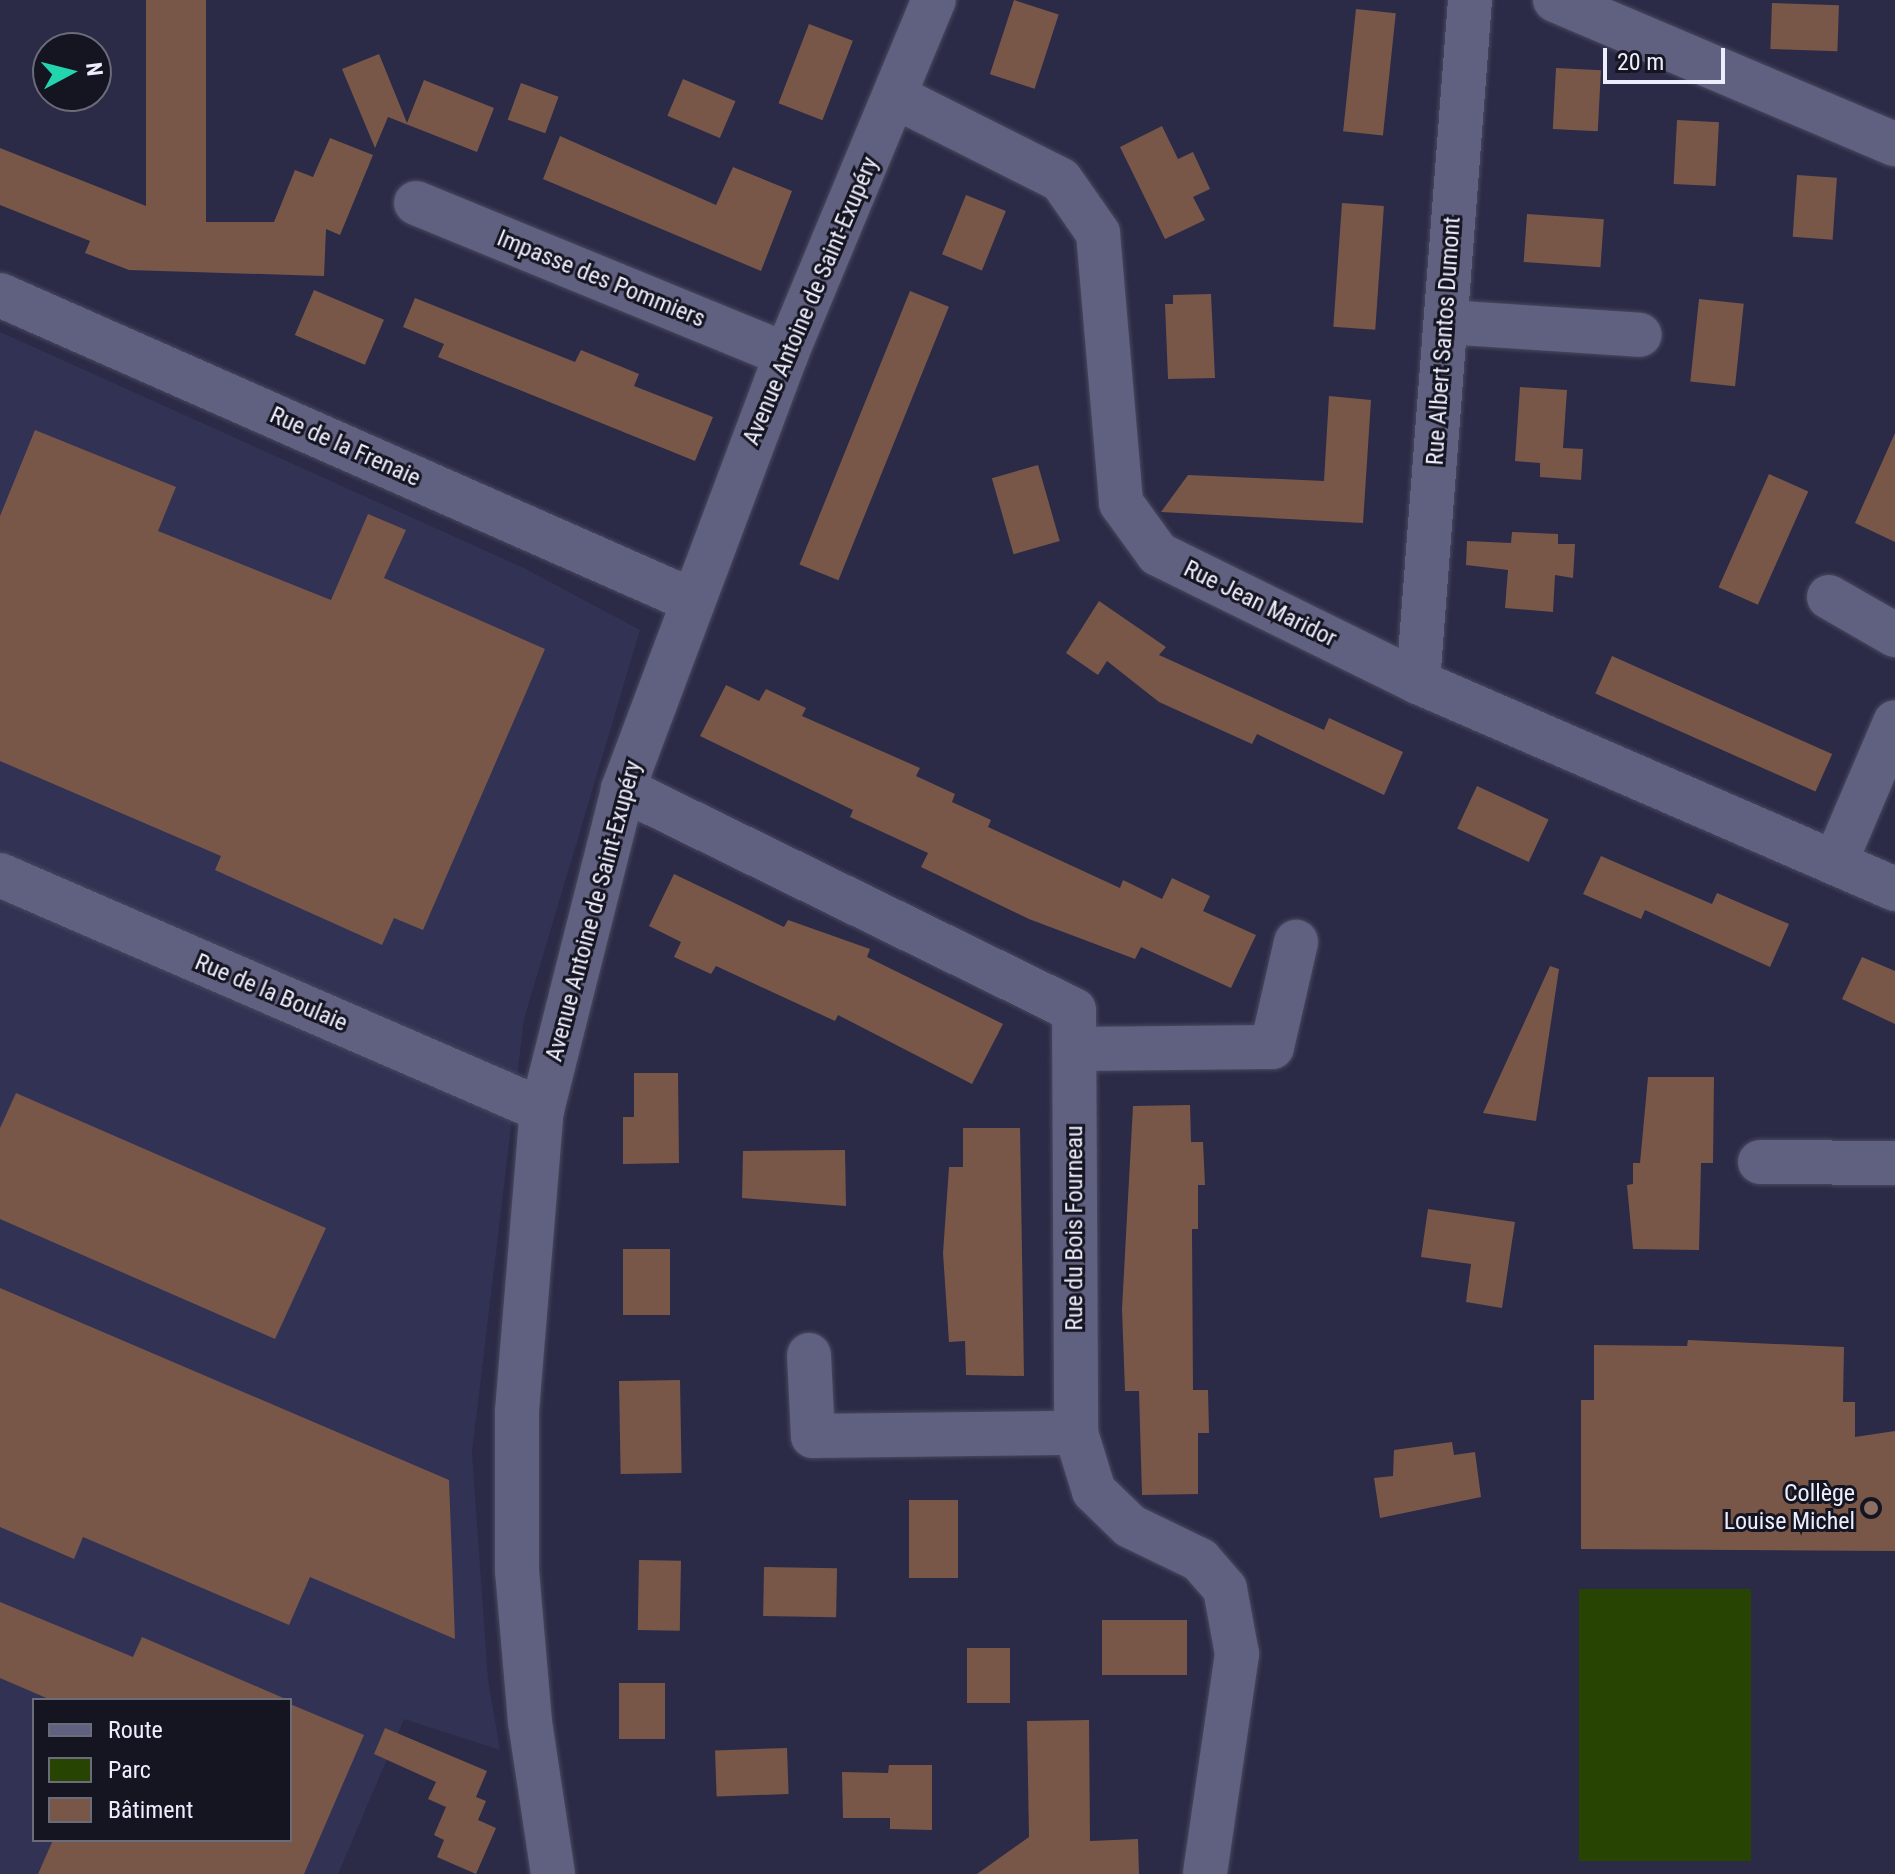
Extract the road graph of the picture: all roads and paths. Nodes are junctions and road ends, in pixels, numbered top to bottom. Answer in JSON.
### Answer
{"nodes":[{"id":1,"x":934,"y":0,"type":"edge"},
{"id":2,"x":1470,"y":0,"type":"edge"},
{"id":3,"x":1555,"y":0,"type":"edge"},
{"id":4,"x":898,"y":98,"type":"junction"},
{"id":5,"x":1895,"y":144,"type":"edge"},
{"id":6,"x":416,"y":203,"type":"dead end"},
{"id":7,"x":0,"y":295,"type":"edge"},
{"id":8,"x":1446,"y":322,"type":"junction"},
{"id":9,"x":1640,"y":335,"type":"dead end"},
{"id":10,"x":786,"y":355,"type":"junction"},
{"id":11,"x":1829,"y":597,"type":"dead end"},
{"id":12,"x":691,"y":600,"type":"junction"},
{"id":13,"x":1895,"y":635,"type":"edge"},
{"id":14,"x":1418,"y":682,"type":"junction"},
{"id":15,"x":1895,"y":722,"type":"edge"},
{"id":16,"x":623,"y":789,"type":"junction"},
{"id":17,"x":1835,"y":863,"type":"junction"},
{"id":18,"x":0,"y":875,"type":"edge"},
{"id":19,"x":1895,"y":889,"type":"edge"},
{"id":20,"x":1296,"y":942,"type":"dead end"},
{"id":21,"x":1075,"y":1049,"type":"junction"},
{"id":22,"x":542,"y":1110,"type":"junction"},
{"id":23,"x":1760,"y":1162,"type":"dead end"},
{"id":24,"x":1895,"y":1163,"type":"edge"},
{"id":25,"x":809,"y":1355,"type":"dead end"},
{"id":26,"x":1076,"y":1433,"type":"junction"},
{"id":27,"x":553,"y":1874,"type":"edge"},
{"id":28,"x":1205,"y":1874,"type":"edge"}],
"edges":[{"from":1,"to":4,"type":"street","name":"Avenue Antoine de Saint-Exupéry"},
{"from":2,"to":8,"type":"street","name":"Rue Albert Santos Dumont"},
{"from":3,"to":5,"type":"street"},
{"from":4,"to":10,"type":"street","name":"Avenue Antoine de Saint-Exupéry"},
{"from":4,"to":14,"type":"street","name":"Rue Jean Maridor"},
{"from":6,"to":10,"type":"street","name":"Impasse des Pommiers"},
{"from":7,"to":12,"type":"street","name":"Rue de la Frenaie"},
{"from":8,"to":9,"type":"street"},
{"from":8,"to":14,"type":"street","name":"Rue Albert Santos Dumont"},
{"from":10,"to":12,"type":"street","name":"Avenue Antoine de Saint-Exupéry"},
{"from":11,"to":13,"type":"street"},
{"from":12,"to":16,"type":"street","name":"Avenue Antoine de Saint-Exupéry"},
{"from":14,"to":17,"type":"street","name":"Rue Jean Maridor"},
{"from":15,"to":17,"type":"street"},
{"from":16,"to":21,"type":"street","name":"Rue du Bois Fourneau"},
{"from":16,"to":22,"type":"street","name":"Avenue Antoine de Saint-Exupéry"},
{"from":17,"to":19,"type":"street","name":"Rue Jean Maridor"},
{"from":18,"to":22,"type":"street","name":"Rue de la Boulaie"},
{"from":20,"to":21,"type":"street"},
{"from":21,"to":26,"type":"street","name":"Rue du Bois Fourneau"},
{"from":22,"to":27,"type":"street","name":"Avenue Antoine de Saint-Exupéry"},
{"from":23,"to":24,"type":"street"},
{"from":25,"to":26,"type":"street"},
{"from":26,"to":28,"type":"street","name":"Rue du Bois Fourneau"}]}
